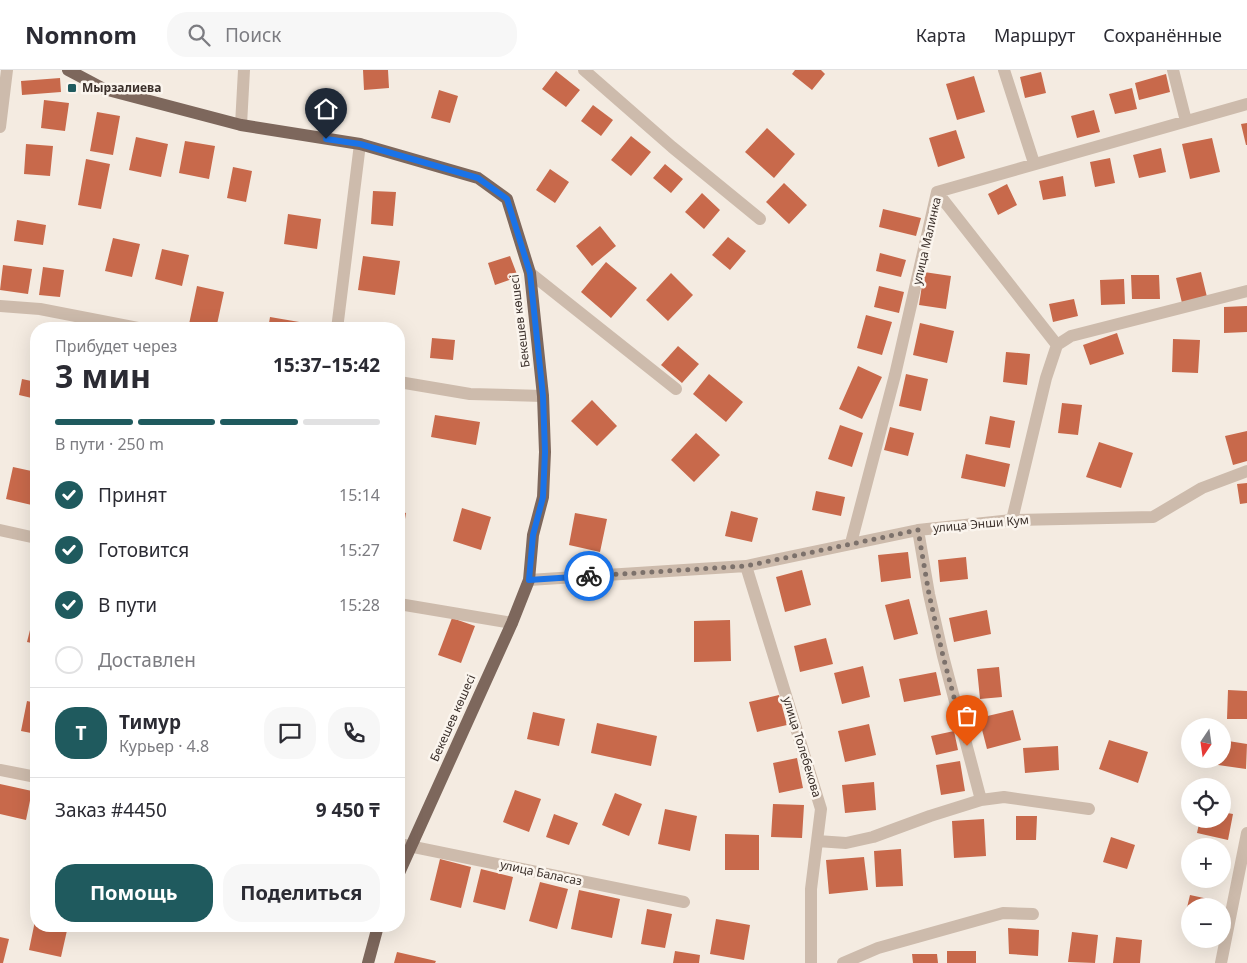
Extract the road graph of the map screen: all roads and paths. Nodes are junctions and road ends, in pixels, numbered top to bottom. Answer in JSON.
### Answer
{"nodes":[{"id":1,"x":7,"y":70,"type":"edge"},
{"id":2,"x":68,"y":70,"type":"edge"},
{"id":3,"x":244,"y":70,"type":"edge"},
{"id":4,"x":584,"y":70,"type":"edge"},
{"id":5,"x":1004,"y":70,"type":"edge"},
{"id":6,"x":1173,"y":70,"type":"edge"},
{"id":7,"x":2,"y":102,"type":"edge"},
{"id":8,"x":1247,"y":104,"type":"edge"},
{"id":9,"x":1186,"y":121,"type":"junction"},
{"id":10,"x":241,"y":126,"type":"junction"},
{"id":11,"x":0,"y":128,"type":"edge"},
{"id":12,"x":360,"y":144,"type":"junction"},
{"id":13,"x":1034,"y":163,"type":"junction"},
{"id":14,"x":937,"y":192,"type":"junction"},
{"id":15,"x":760,"y":220,"type":"dead end"},
{"id":16,"x":530,"y":273,"type":"junction"},
{"id":17,"x":1247,"y":291,"type":"edge"},
{"id":18,"x":0,"y":306,"type":"edge"},
{"id":19,"x":107,"y":322,"type":"edge"},
{"id":20,"x":338,"y":322,"type":"edge"},
{"id":21,"x":1057,"y":345,"type":"junction"},
{"id":22,"x":405,"y":383,"type":"edge"},
{"id":23,"x":676,"y":390,"type":"dead end"},
{"id":24,"x":543,"y":396,"type":"junction"},
{"id":25,"x":1247,"y":471,"type":"edge"},
{"id":26,"x":1012,"y":520,"type":"junction"},
{"id":27,"x":0,"y":530,"type":"edge"},
{"id":28,"x":918,"y":530,"type":"junction"},
{"id":29,"x":30,"y":537,"type":"edge"},
{"id":30,"x":851,"y":543,"type":"junction"},
{"id":31,"x":746,"y":566,"type":"junction"},
{"id":32,"x":529,"y":580,"type":"junction"},
{"id":33,"x":405,"y":605,"type":"edge"},
{"id":34,"x":512,"y":622,"type":"junction"},
{"id":35,"x":0,"y":770,"type":"edge"},
{"id":36,"x":30,"y":776,"type":"edge"},
{"id":37,"x":981,"y":800,"type":"junction"},
{"id":38,"x":1089,"y":809,"type":"dead end"},
{"id":39,"x":1247,"y":833,"type":"edge"},
{"id":40,"x":817,"y":840,"type":"junction"},
{"id":41,"x":405,"y":843,"type":"edge"},
{"id":42,"x":405,"y":845,"type":"edge"},
{"id":43,"x":1242,"y":888,"type":"edge"},
{"id":44,"x":684,"y":902,"type":"dead end"},
{"id":45,"x":1032,"y":914,"type":"dead end"},
{"id":46,"x":376,"y":932,"type":"edge"},
{"id":47,"x":368,"y":963,"type":"edge"},
{"id":48,"x":811,"y":963,"type":"edge"},
{"id":49,"x":843,"y":963,"type":"edge"},
{"id":50,"x":1221,"y":963,"type":"edge"}],
"edges":[{"from":1,"to":7,"type":"street"},
{"from":2,"to":10,"type":"main road","name":"Бекешев көшесі"},
{"from":3,"to":10,"type":"street"},
{"from":4,"to":15,"type":"street"},
{"from":5,"to":13,"type":"street"},
{"from":6,"to":9,"type":"street"},
{"from":7,"to":11,"type":"street"},
{"from":8,"to":9,"type":"street","name":"улица Малинка"},
{"from":9,"to":13,"type":"street","name":"улица Малинка"},
{"from":10,"to":12,"type":"main road","name":"Бекешев көшесі"},
{"from":12,"to":16,"type":"main road","name":"Бекешев көшесі"},
{"from":12,"to":20,"type":"street"},
{"from":13,"to":14,"type":"street","name":"улица Малинка"},
{"from":14,"to":21,"type":"street"},
{"from":14,"to":30,"type":"street","name":"улица Малинка"},
{"from":16,"to":23,"type":"street"},
{"from":16,"to":24,"type":"main road","name":"Бекешев көшесі"},
{"from":17,"to":21,"type":"street"},
{"from":18,"to":19,"type":"street"},
{"from":21,"to":26,"type":"street"},
{"from":22,"to":24,"type":"street"},
{"from":24,"to":32,"type":"main road","name":"Бекешев көшесі"},
{"from":25,"to":26,"type":"street","name":"улица Энши Кум"},
{"from":26,"to":28,"type":"street","name":"улица Энши Кум"},
{"from":27,"to":29,"type":"street"},
{"from":28,"to":30,"type":"street","name":"улица Энши Кум"},
{"from":28,"to":37,"type":"street"},
{"from":30,"to":31,"type":"street","name":"улица Энши Кум"},
{"from":31,"to":32,"type":"street","name":"улица Энши Кум"},
{"from":31,"to":40,"type":"street","name":"улица Толебекова"},
{"from":32,"to":34,"type":"main road","name":"Бекешев көшесі"},
{"from":33,"to":34,"type":"street"},
{"from":34,"to":41,"type":"main road","name":"Бекешев көшесі"},
{"from":35,"to":36,"type":"street"},
{"from":37,"to":38,"type":"street"},
{"from":37,"to":40,"type":"street"},
{"from":39,"to":43,"type":"street"},
{"from":40,"to":48,"type":"street","name":"улица Толебекова"},
{"from":42,"to":44,"type":"street","name":"улица Баласаз"},
{"from":43,"to":50,"type":"street"},
{"from":45,"to":49,"type":"street"},
{"from":46,"to":47,"type":"main road"}]}
